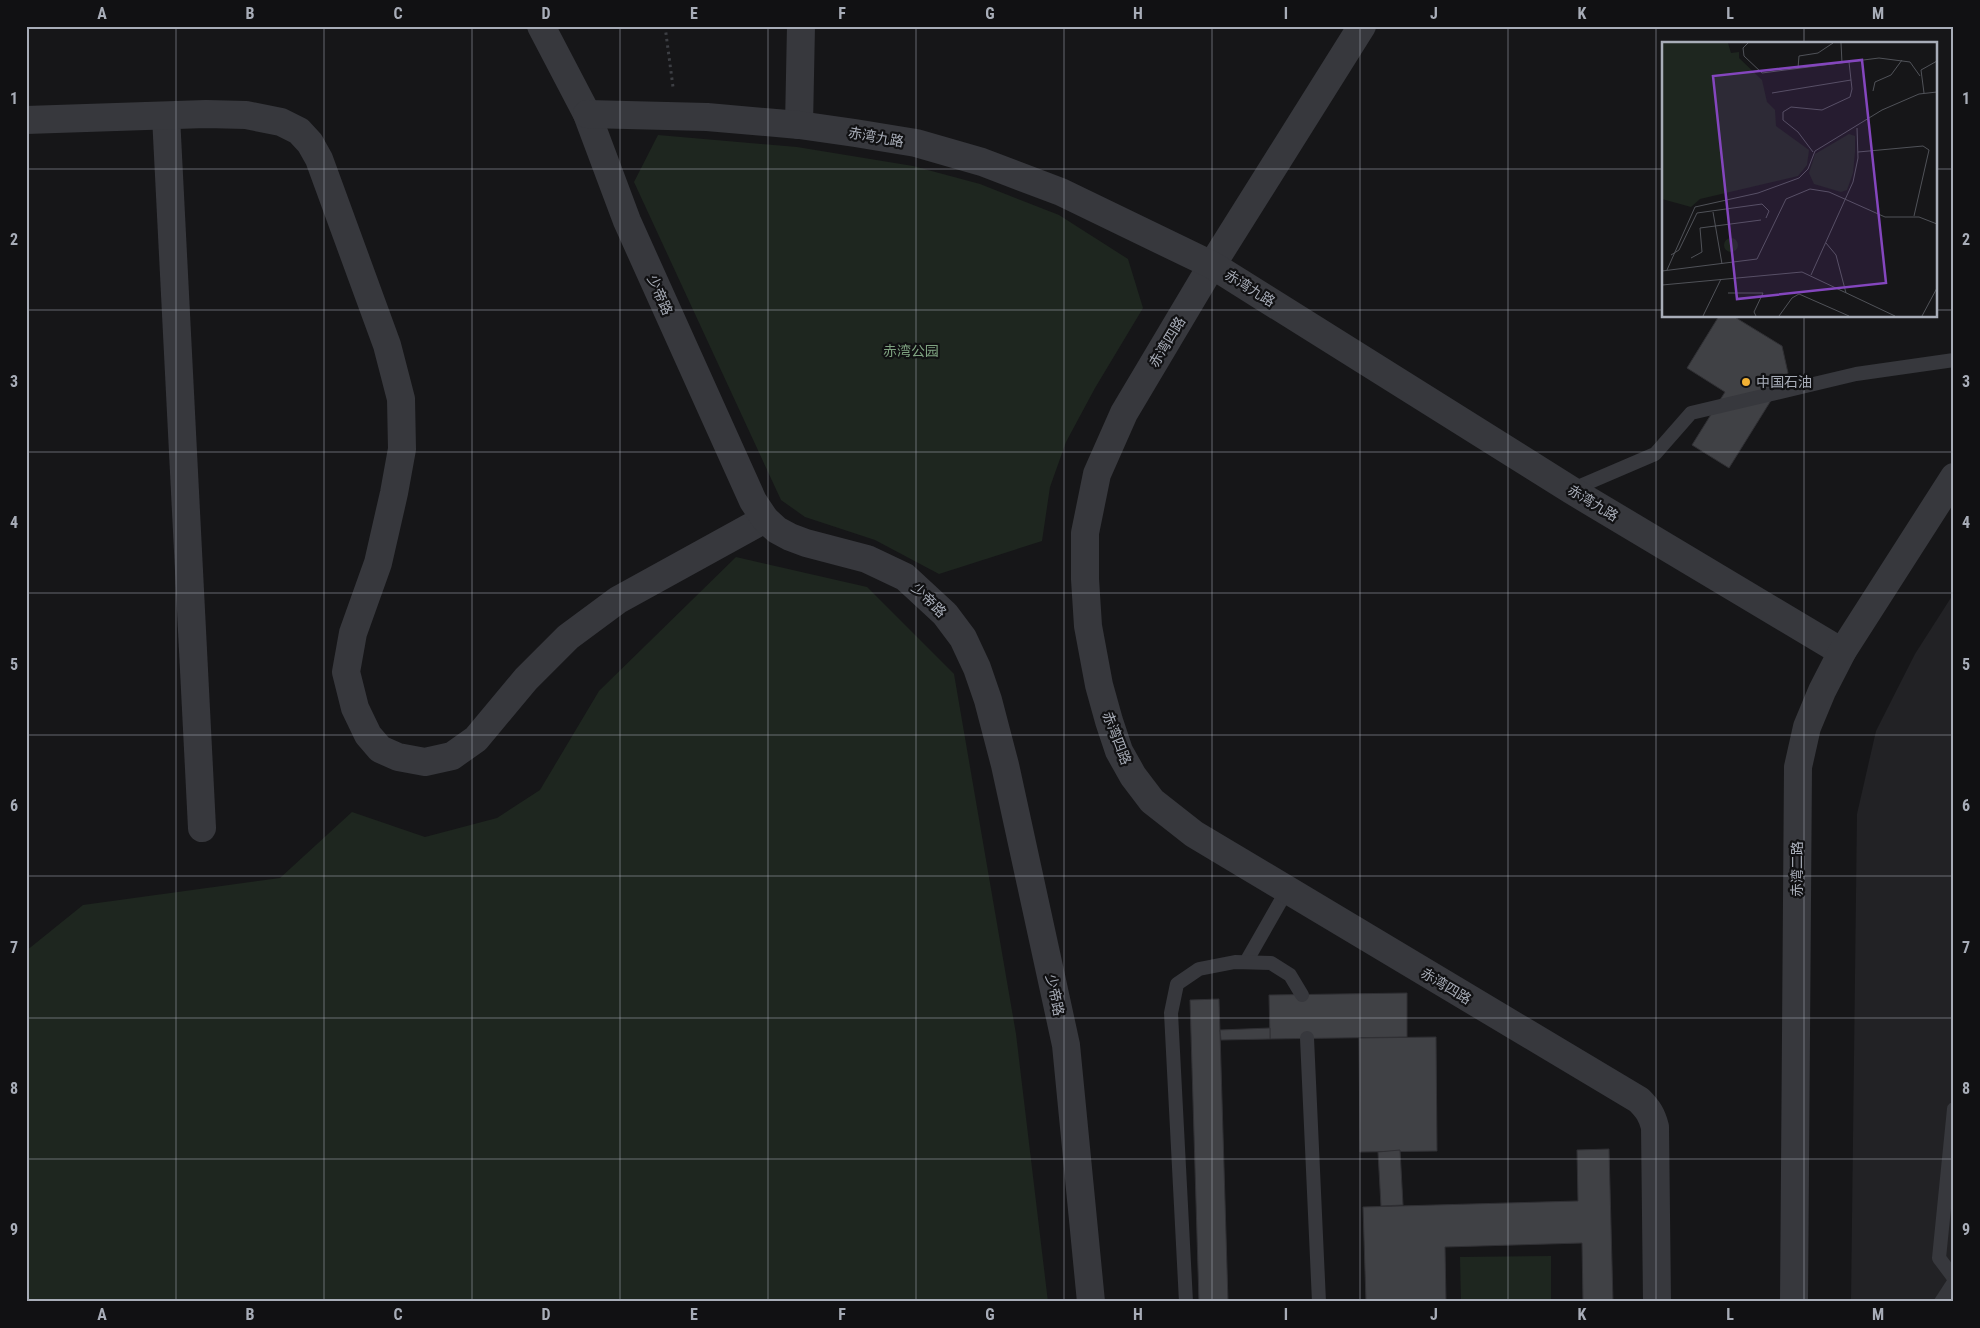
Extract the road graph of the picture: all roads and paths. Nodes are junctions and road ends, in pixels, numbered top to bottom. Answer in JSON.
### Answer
{"nodes":[{"id":1,"x":541,"y":26,"type":"edge"},
{"id":2,"x":666,"y":26,"type":"edge"},
{"id":3,"x":801,"y":26,"type":"edge"},
{"id":4,"x":1362,"y":26,"type":"edge"},
{"id":5,"x":587,"y":114,"type":"junction"},
{"id":6,"x":166,"y":116,"type":"junction"},
{"id":7,"x":678,"y":117,"type":"junction"},
{"id":8,"x":26,"y":120,"type":"edge"},
{"id":9,"x":799,"y":125,"type":"junction"},
{"id":10,"x":1212,"y":265,"type":"junction"},
{"id":11,"x":1954,"y":360,"type":"edge"},
{"id":12,"x":1954,"y":477,"type":"edge"},
{"id":13,"x":1571,"y":490,"type":"junction"},
{"id":14,"x":765,"y":519,"type":"junction"},
{"id":15,"x":1842,"y":652,"type":"junction"},
{"id":16,"x":202,"y":828,"type":"dead end"},
{"id":17,"x":1287,"y":890,"type":"junction"},
{"id":18,"x":1246,"y":962,"type":"junction"},
{"id":19,"x":1302,"y":995,"type":"dead end"},
{"id":20,"x":1306,"y":1038,"type":"dead end"},
{"id":21,"x":1954,"y":1109,"type":"edge"},
{"id":22,"x":1954,"y":1278,"type":"edge"},
{"id":23,"x":1954,"y":1282,"type":"edge"},
{"id":24,"x":1091,"y":1302,"type":"edge"},
{"id":25,"x":1186,"y":1302,"type":"edge"},
{"id":26,"x":1319,"y":1302,"type":"edge"},
{"id":27,"x":1658,"y":1302,"type":"edge"},
{"id":28,"x":1794,"y":1302,"type":"edge"},
{"id":29,"x":1942,"y":1302,"type":"edge"}],
"edges":[{"from":1,"to":5,"type":"street","name":"少帝路"},
{"from":2,"to":7,"type":"path"},
{"from":3,"to":9,"type":"street"},
{"from":4,"to":10,"type":"street","name":"赤湾四路"},
{"from":5,"to":7,"type":"street","name":"赤湾九路"},
{"from":5,"to":14,"type":"street","name":"少帝路"},
{"from":6,"to":8,"type":"street"},
{"from":6,"to":14,"type":"street"},
{"from":6,"to":16,"type":"street"},
{"from":7,"to":9,"type":"street","name":"赤湾九路"},
{"from":9,"to":10,"type":"street","name":"赤湾九路"},
{"from":10,"to":13,"type":"street","name":"赤湾九路"},
{"from":10,"to":17,"type":"street","name":"赤湾四路"},
{"from":11,"to":13,"type":"lane"},
{"from":12,"to":15,"type":"street","name":"赤湾二路"},
{"from":13,"to":15,"type":"street","name":"赤湾九路"},
{"from":14,"to":24,"type":"street","name":"少帝路"},
{"from":15,"to":28,"type":"street","name":"赤湾二路"},
{"from":17,"to":18,"type":"lane"},
{"from":17,"to":27,"type":"street","name":"赤湾四路"},
{"from":18,"to":19,"type":"lane"},
{"from":18,"to":25,"type":"lane"},
{"from":20,"to":26,"type":"lane"},
{"from":21,"to":22,"type":"lane"},
{"from":23,"to":29,"type":"lane"}]}
